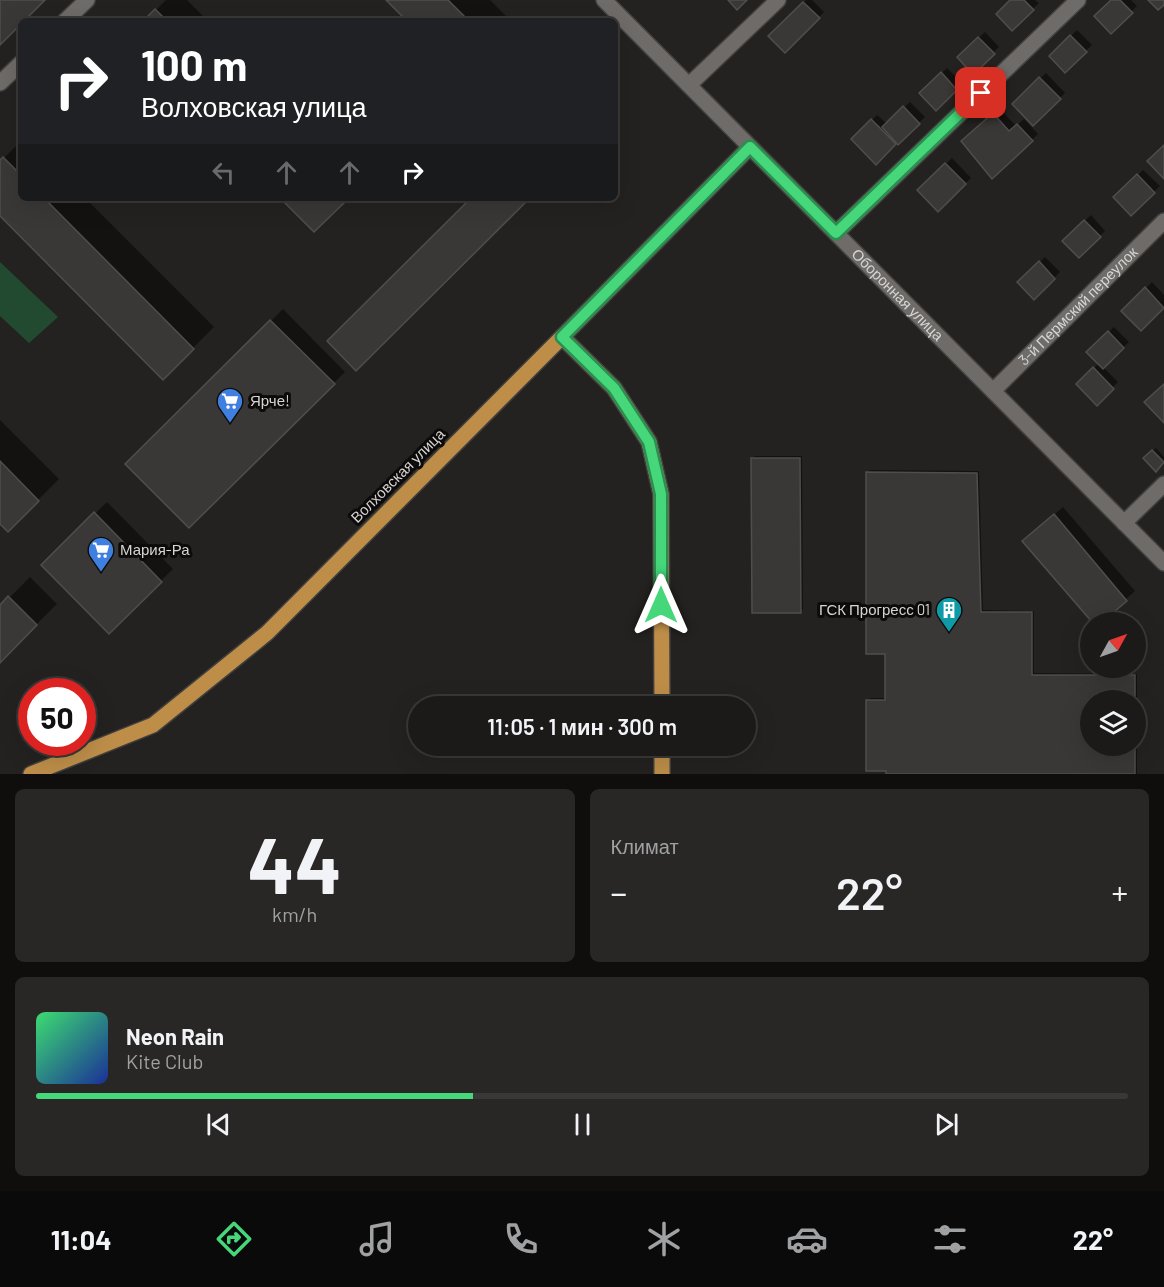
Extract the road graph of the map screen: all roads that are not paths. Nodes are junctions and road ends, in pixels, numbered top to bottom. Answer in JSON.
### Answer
{"nodes":[{"id":1,"x":87,"y":0,"type":"edge"},
{"id":2,"x":604,"y":0,"type":"edge"},
{"id":3,"x":778,"y":0,"type":"edge"},
{"id":4,"x":1078,"y":0,"type":"edge"},
{"id":5,"x":68,"y":18,"type":"edge"},
{"id":6,"x":18,"y":66,"type":"edge"},
{"id":7,"x":0,"y":84,"type":"edge"},
{"id":8,"x":689,"y":85,"type":"junction"},
{"id":9,"x":750,"y":147,"type":"junction"},
{"id":10,"x":1164,"y":221,"type":"edge"},
{"id":11,"x":836,"y":233,"type":"junction"},
{"id":12,"x":562,"y":337,"type":"junction"},
{"id":13,"x":993,"y":391,"type":"junction"},
{"id":14,"x":1164,"y":484,"type":"edge"},
{"id":15,"x":1124,"y":523,"type":"junction"},
{"id":16,"x":1164,"y":563,"type":"edge"},
{"id":17,"x":662,"y":696,"type":"edge"},
{"id":18,"x":662,"y":756,"type":"edge"},
{"id":19,"x":31,"y":774,"type":"edge"},
{"id":20,"x":662,"y":774,"type":"edge"}],
"edges":[{"from":1,"to":5,"type":"street"},
{"from":2,"to":8,"type":"street","name":"Оборонная улица"},
{"from":3,"to":8,"type":"street"},
{"from":4,"to":11,"type":"street"},
{"from":6,"to":7,"type":"street"},
{"from":8,"to":9,"type":"street","name":"Оборонная улица"},
{"from":9,"to":11,"type":"street","name":"Оборонная улица"},
{"from":9,"to":12,"type":"street","name":"Волховская улица"},
{"from":10,"to":13,"type":"street","name":"3-й Пермский переулок"},
{"from":11,"to":13,"type":"street","name":"Оборонная улица"},
{"from":12,"to":17,"type":"main road"},
{"from":12,"to":19,"type":"main road","name":"Волховская улица"},
{"from":13,"to":15,"type":"street","name":"Оборонная улица"},
{"from":14,"to":15,"type":"street"},
{"from":15,"to":16,"type":"street","name":"Оборонная улица"},
{"from":18,"to":20,"type":"main road"}]}
